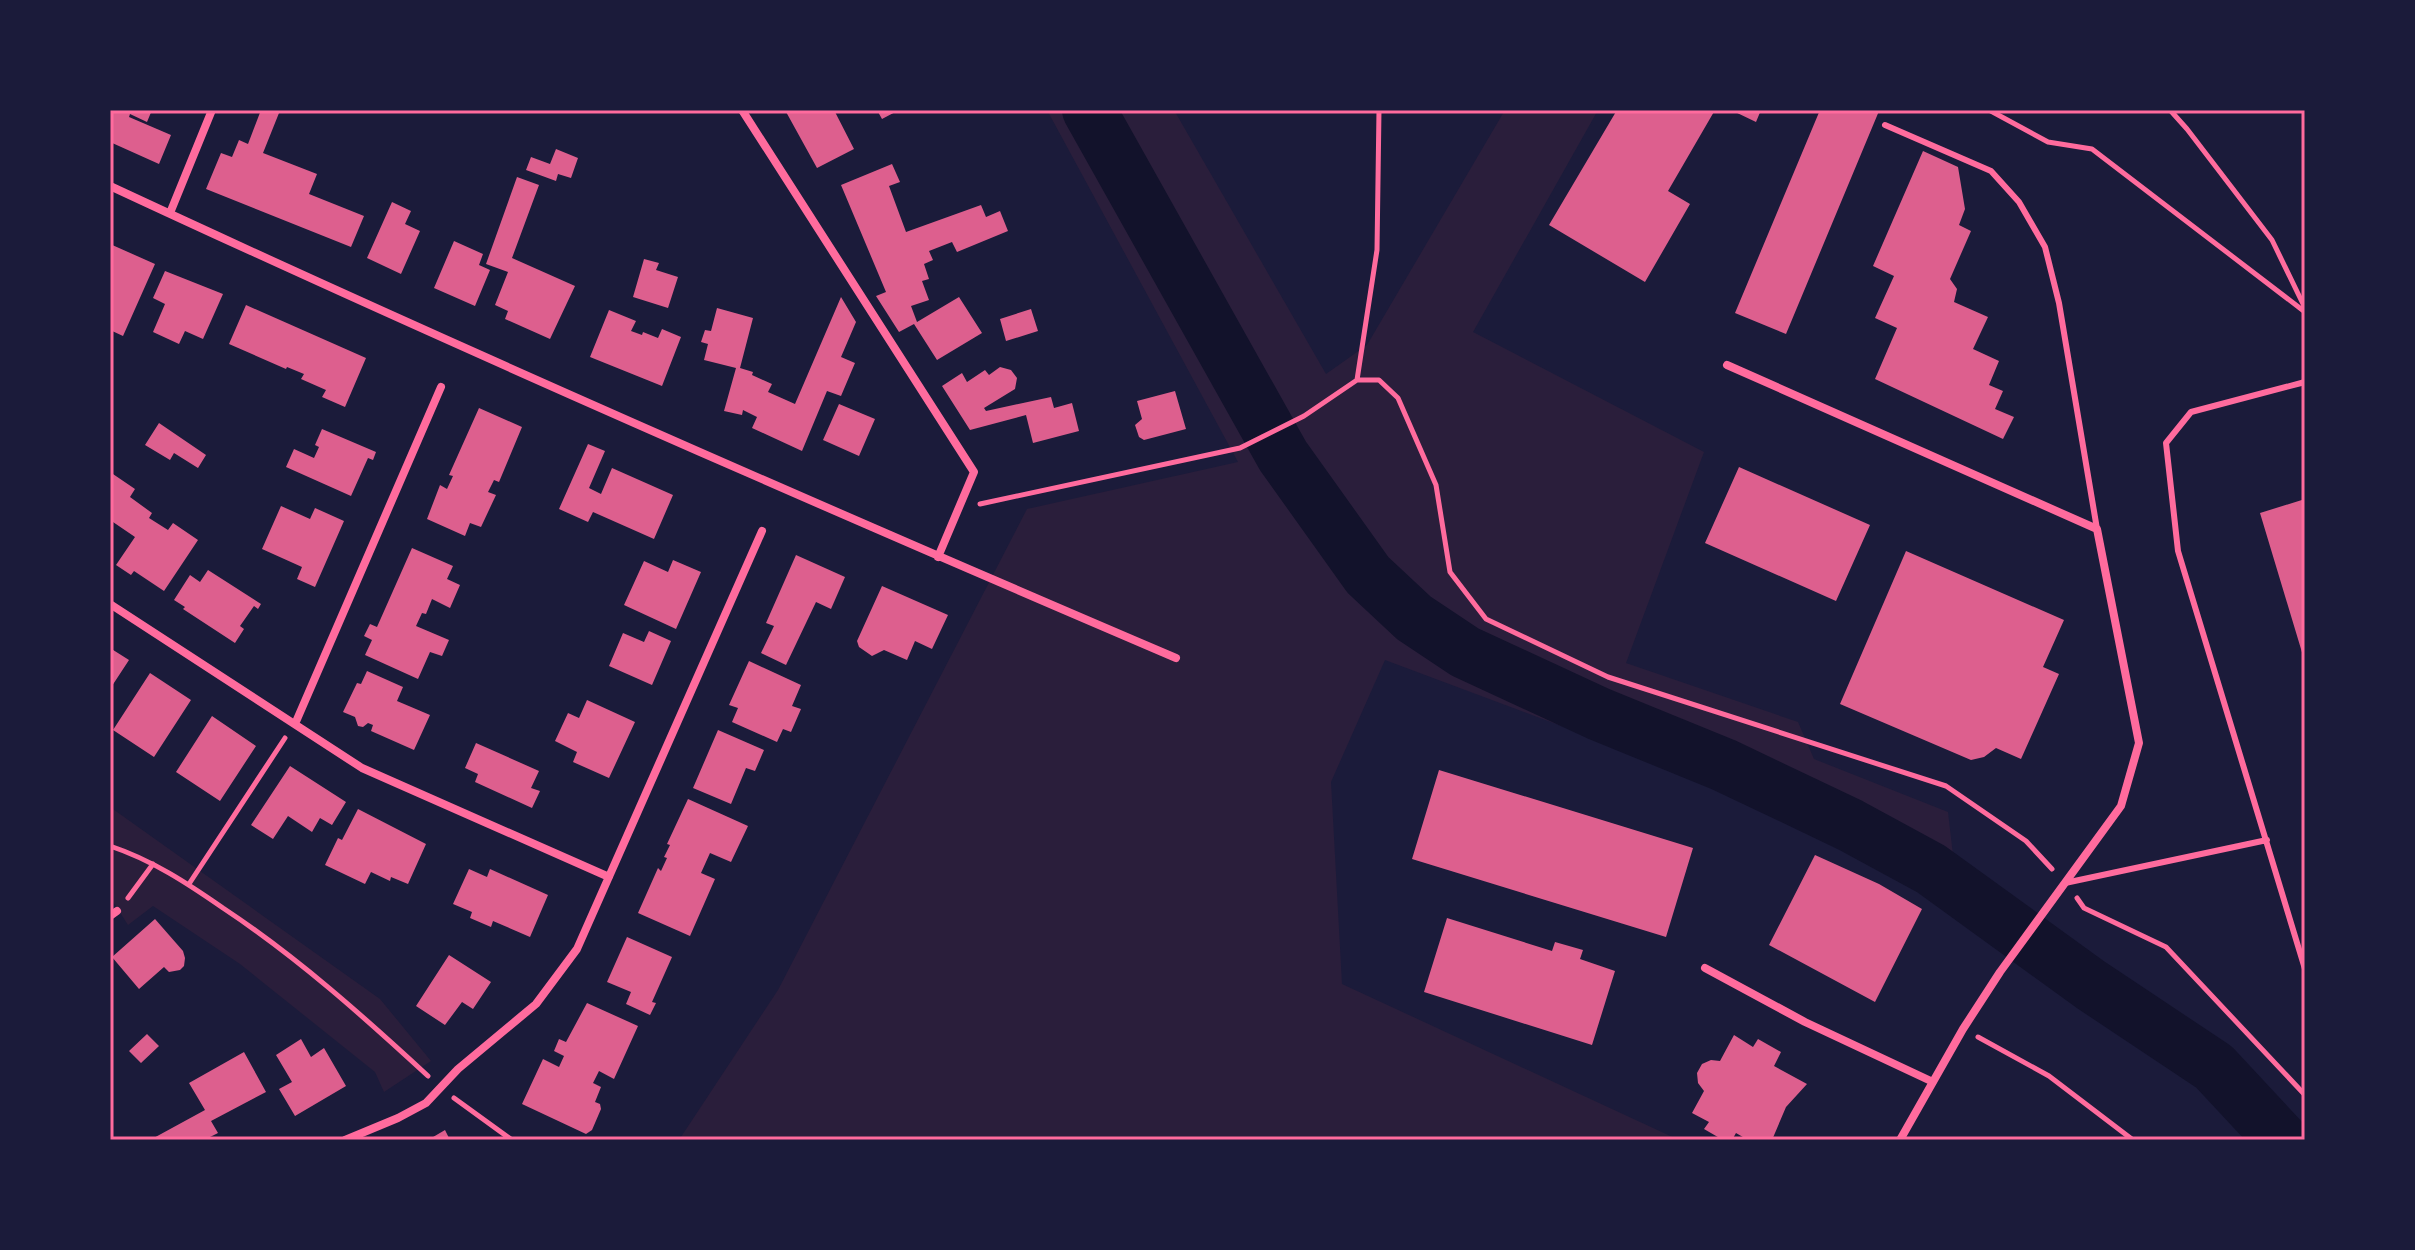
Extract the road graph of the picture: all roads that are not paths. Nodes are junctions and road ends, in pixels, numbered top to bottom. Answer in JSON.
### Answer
{"nodes":[{"id":1,"x":212,"y":110,"type":"edge"},
{"id":2,"x":742,"y":110,"type":"edge"},
{"id":3,"x":1885,"y":125,"type":"dead end"},
{"id":4,"x":110,"y":186,"type":"edge"},
{"id":5,"x":170,"y":213,"type":"junction"},
{"id":6,"x":1727,"y":365,"type":"dead end"},
{"id":7,"x":2305,"y":382,"type":"edge"},
{"id":8,"x":441,"y":387,"type":"dead end"},
{"id":9,"x":2097,"y":529,"type":"junction"},
{"id":10,"x":762,"y":531,"type":"dead end"},
{"id":11,"x":938,"y":557,"type":"junction"},
{"id":12,"x":110,"y":604,"type":"edge"},
{"id":13,"x":1176,"y":658,"type":"dead end"},
{"id":14,"x":295,"y":724,"type":"junction"},
{"id":15,"x":2267,"y":840,"type":"junction"},
{"id":16,"x":609,"y":877,"type":"junction"},
{"id":17,"x":2065,"y":883,"type":"junction"},
{"id":18,"x":1705,"y":968,"type":"dead end"},
{"id":19,"x":2305,"y":969,"type":"edge"},
{"id":20,"x":1933,"y":1082,"type":"junction"},
{"id":21,"x":345,"y":1140,"type":"edge"},
{"id":22,"x":1900,"y":1140,"type":"edge"}],
"edges":[{"from":1,"to":5,"type":"street"},
{"from":2,"to":11,"type":"street"},
{"from":3,"to":9,"type":"lane"},
{"from":4,"to":5,"type":"street"},
{"from":5,"to":11,"type":"street"},
{"from":6,"to":9,"type":"street"},
{"from":7,"to":15,"type":"lane"},
{"from":8,"to":14,"type":"street"},
{"from":9,"to":17,"type":"street"},
{"from":10,"to":16,"type":"street"},
{"from":11,"to":13,"type":"street"},
{"from":12,"to":14,"type":"street"},
{"from":14,"to":16,"type":"street"},
{"from":15,"to":17,"type":"lane"},
{"from":15,"to":19,"type":"lane"},
{"from":16,"to":21,"type":"street"},
{"from":17,"to":20,"type":"street"},
{"from":18,"to":20,"type":"street"},
{"from":20,"to":22,"type":"street"}]}
